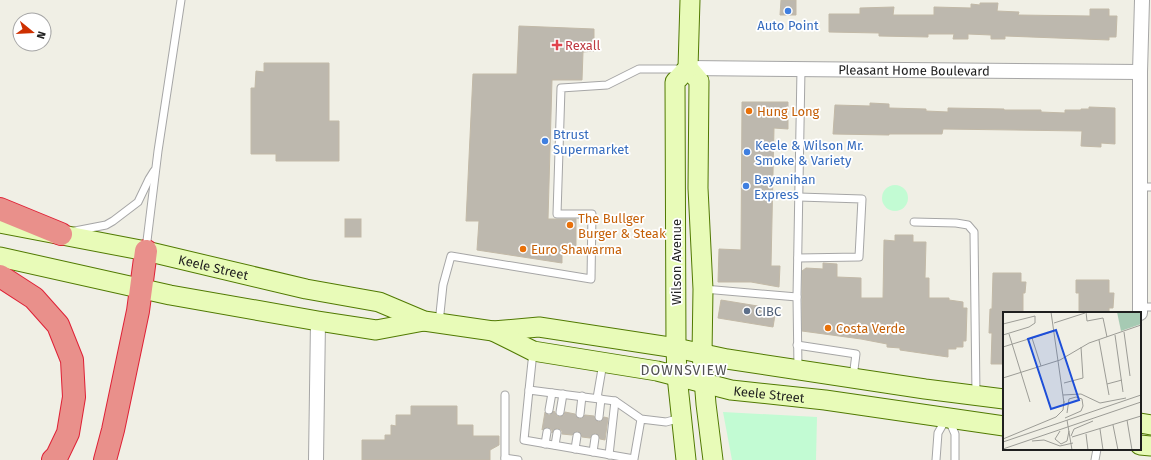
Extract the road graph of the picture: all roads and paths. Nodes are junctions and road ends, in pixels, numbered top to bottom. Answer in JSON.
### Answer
{"nodes":[{"id":1,"x":182,"y":0,"type":"edge"},
{"id":2,"x":690,"y":0,"type":"edge"},
{"id":3,"x":1142,"y":0,"type":"edge"},
{"id":4,"x":688,"y":68,"type":"junction"},
{"id":5,"x":801,"y":69,"type":"junction"},
{"id":6,"x":1140,"y":72,"type":"junction"},
{"id":7,"x":155,"y":169,"type":"junction"},
{"id":8,"x":1146,"y":187,"type":"edge"},
{"id":9,"x":799,"y":197,"type":"junction"},
{"id":10,"x":0,"y":209,"type":"edge"},
{"id":11,"x":914,"y":222,"type":"dead end"},
{"id":12,"x":0,"y":223,"type":"edge"},
{"id":13,"x":61,"y":234,"type":"junction"},
{"id":14,"x":146,"y":251,"type":"junction"},
{"id":15,"x":0,"y":257,"type":"edge"},
{"id":16,"x":798,"y":258,"type":"junction"},
{"id":17,"x":0,"y":276,"type":"edge"},
{"id":18,"x":140,"y":288,"type":"junction"},
{"id":19,"x":702,"y":289,"type":"junction"},
{"id":20,"x":797,"y":296,"type":"junction"},
{"id":21,"x":1144,"y":309,"type":"edge"},
{"id":22,"x":318,"y":321,"type":"junction"},
{"id":23,"x":432,"y":322,"type":"junction"},
{"id":24,"x":493,"y":330,"type":"junction"},
{"id":25,"x":797,"y":345,"type":"junction"},
{"id":26,"x":676,"y":348,"type":"junction"},
{"id":27,"x":533,"y":351,"type":"junction"},
{"id":28,"x":702,"y":354,"type":"junction"},
{"id":29,"x":602,"y":363,"type":"junction"},
{"id":30,"x":798,"y":370,"type":"junction"},
{"id":31,"x":677,"y":376,"type":"junction"},
{"id":32,"x":853,"y":378,"type":"junction"},
{"id":33,"x":704,"y":384,"type":"junction"},
{"id":34,"x":925,"y":389,"type":"junction"},
{"id":35,"x":529,"y":390,"type":"junction"},
{"id":36,"x":552,"y":393,"type":"junction"},
{"id":37,"x":563,"y":394,"type":"junction"},
{"id":38,"x":976,"y":394,"type":"junction"},
{"id":39,"x":505,"y":395,"type":"dead end"},
{"id":40,"x":582,"y":396,"type":"junction"},
{"id":41,"x":599,"y":399,"type":"junction"},
{"id":42,"x":1003,"y":399,"type":"edge"},
{"id":43,"x":615,"y":401,"type":"junction"},
{"id":44,"x":549,"y":410,"type":"dead end"},
{"id":45,"x":560,"y":412,"type":"dead end"},
{"id":46,"x":580,"y":414,"type":"dead end"},
{"id":47,"x":599,"y":417,"type":"dead end"},
{"id":48,"x":681,"y":418,"type":"junction"},
{"id":49,"x":948,"y":418,"type":"junction"},
{"id":50,"x":641,"y":419,"type":"junction"},
{"id":51,"x":1141,"y":423,"type":"edge"},
{"id":52,"x":1151,"y":425,"type":"edge"},
{"id":53,"x":1003,"y":426,"type":"edge"},
{"id":54,"x":547,"y":432,"type":"dead end"},
{"id":55,"x":557,"y":433,"type":"dead end"},
{"id":56,"x":577,"y":436,"type":"dead end"},
{"id":57,"x":595,"y":438,"type":"dead end"},
{"id":58,"x":545,"y":444,"type":"junction"},
{"id":59,"x":1141,"y":444,"type":"edge"},
{"id":60,"x":555,"y":445,"type":"junction"},
{"id":61,"x":1151,"y":446,"type":"edge"},
{"id":62,"x":575,"y":449,"type":"junction"},
{"id":63,"x":1097,"y":450,"type":"edge"},
{"id":64,"x":593,"y":452,"type":"junction"},
{"id":65,"x":609,"y":455,"type":"junction"},
{"id":66,"x":505,"y":459,"type":"edge"},
{"id":67,"x":53,"y":460,"type":"edge"},
{"id":68,"x":104,"y":460,"type":"edge"},
{"id":69,"x":316,"y":460,"type":"edge"},
{"id":70,"x":518,"y":460,"type":"edge"},
{"id":71,"x":636,"y":460,"type":"edge"},
{"id":72,"x":686,"y":460,"type":"edge"},
{"id":73,"x":713,"y":460,"type":"edge"},
{"id":74,"x":936,"y":460,"type":"edge"},
{"id":75,"x":955,"y":460,"type":"edge"},
{"id":76,"x":1095,"y":460,"type":"edge"}],
"edges":[{"from":1,"to":7,"type":"lane"},
{"from":2,"to":4,"type":"main road"},
{"from":3,"to":6,"type":"street"},
{"from":4,"to":5,"type":"street","name":"Pleasant Home Boulevard"},
{"from":4,"to":19,"type":"main road","name":"Wilson Avenue"},
{"from":4,"to":23,"type":"lane"},
{"from":4,"to":26,"type":"main road","name":"Wilson Avenue"},
{"from":5,"to":6,"type":"street","name":"Pleasant Home Boulevard"},
{"from":5,"to":9,"type":"lane"},
{"from":6,"to":8,"type":"street"},
{"from":7,"to":13,"type":"lane"},
{"from":7,"to":14,"type":"lane"},
{"from":8,"to":21,"type":"street"},
{"from":9,"to":16,"type":"lane"},
{"from":9,"to":16,"type":"lane"},
{"from":10,"to":13,"type":"highway"},
{"from":11,"to":38,"type":"lane"},
{"from":12,"to":13,"type":"main road","name":"Keele Street"},
{"from":13,"to":14,"type":"main road","name":"Keele Street"},
{"from":14,"to":18,"type":"highway"},
{"from":14,"to":23,"type":"main road","name":"Keele Street"},
{"from":15,"to":18,"type":"main road","name":"Keele Street"},
{"from":16,"to":20,"type":"lane"},
{"from":17,"to":67,"type":"highway"},
{"from":18,"to":22,"type":"main road","name":"Keele Street"},
{"from":18,"to":68,"type":"highway"},
{"from":19,"to":20,"type":"lane"},
{"from":19,"to":28,"type":"main road","name":"Wilson Avenue"},
{"from":20,"to":25,"type":"lane"},
{"from":22,"to":23,"type":"main road","name":"Keele Street"},
{"from":22,"to":69,"type":"street"},
{"from":23,"to":24,"type":"main road","name":"Keele Street"},
{"from":24,"to":26,"type":"main road","name":"Keele Street"},
{"from":24,"to":27,"type":"main road","name":"Keele Street"},
{"from":25,"to":30,"type":"lane"},
{"from":25,"to":32,"type":"lane"},
{"from":26,"to":28,"type":"main road","name":"Keele Street"},
{"from":26,"to":31,"type":"main road","name":"Wilson Avenue"},
{"from":27,"to":29,"type":"main road","name":"Keele Street"},
{"from":27,"to":35,"type":"lane"},
{"from":28,"to":30,"type":"main road","name":"Keele Street"},
{"from":28,"to":33,"type":"main road","name":"Wilson Avenue"},
{"from":29,"to":31,"type":"main road","name":"Keele Street"},
{"from":29,"to":41,"type":"lane"},
{"from":30,"to":32,"type":"main road","name":"Keele Street"},
{"from":31,"to":33,"type":"main road","name":"Keele Street"},
{"from":31,"to":48,"type":"main road","name":"Wilson Avenue"},
{"from":32,"to":34,"type":"main road","name":"Keele Street"},
{"from":33,"to":49,"type":"main road","name":"Keele Street"},
{"from":33,"to":73,"type":"main road","name":"Wilson Avenue"},
{"from":34,"to":38,"type":"main road","name":"Keele Street"},
{"from":34,"to":49,"type":"main road"},
{"from":35,"to":36,"type":"lane"},
{"from":35,"to":58,"type":"lane"},
{"from":36,"to":37,"type":"lane"},
{"from":36,"to":44,"type":"lane"},
{"from":37,"to":40,"type":"lane"},
{"from":37,"to":45,"type":"lane"},
{"from":38,"to":42,"type":"main road","name":"Keele Street"},
{"from":38,"to":49,"type":"main road"},
{"from":39,"to":66,"type":"lane"},
{"from":40,"to":41,"type":"lane"},
{"from":40,"to":46,"type":"lane"},
{"from":41,"to":43,"type":"lane"},
{"from":41,"to":47,"type":"lane"},
{"from":43,"to":50,"type":"lane"},
{"from":43,"to":65,"type":"lane"},
{"from":48,"to":50,"type":"lane"},
{"from":48,"to":72,"type":"main road","name":"Wilson Avenue"},
{"from":49,"to":53,"type":"main road","name":"Keele Street"},
{"from":49,"to":74,"type":"lane"},
{"from":49,"to":75,"type":"lane"},
{"from":50,"to":71,"type":"lane"},
{"from":51,"to":52,"type":"main road"},
{"from":54,"to":58,"type":"lane"},
{"from":55,"to":60,"type":"lane"},
{"from":56,"to":62,"type":"lane"},
{"from":57,"to":64,"type":"lane"},
{"from":58,"to":60,"type":"lane"},
{"from":59,"to":61,"type":"main road"},
{"from":60,"to":62,"type":"lane"},
{"from":62,"to":64,"type":"lane"},
{"from":63,"to":76,"type":"lane"},
{"from":64,"to":65,"type":"lane"},
{"from":65,"to":71,"type":"lane"},
{"from":66,"to":70,"type":"lane"}]}
